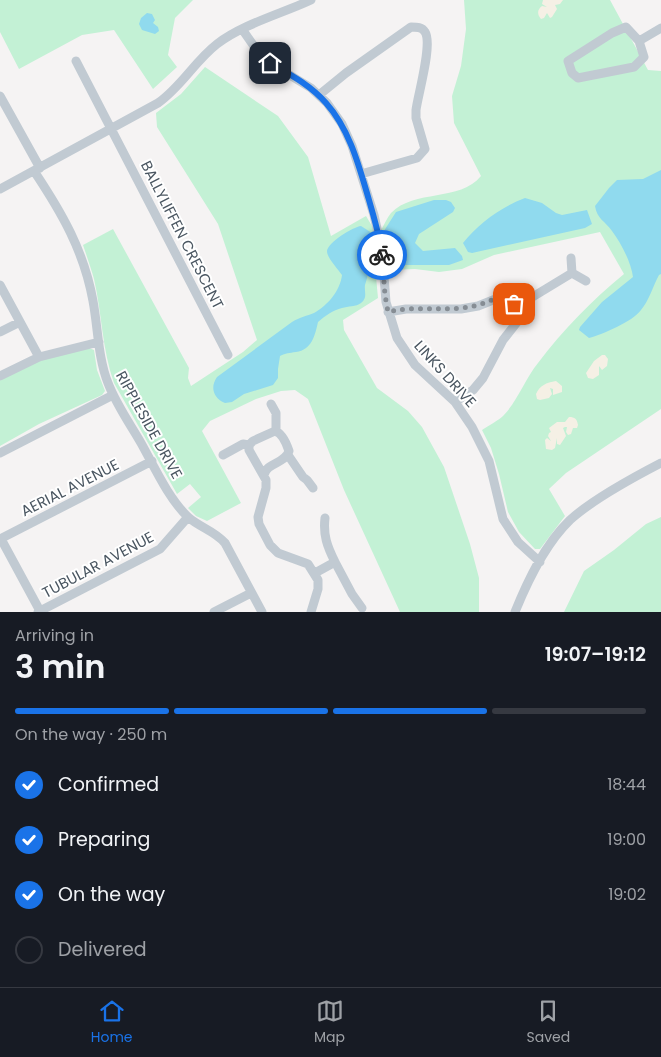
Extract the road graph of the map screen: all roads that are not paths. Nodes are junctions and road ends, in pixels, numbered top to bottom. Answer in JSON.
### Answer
{"nodes":[{"id":1,"x":311,"y":0,"type":"edge"},
{"id":2,"x":661,"y":28,"type":"edge"},
{"id":3,"x":242,"y":29,"type":"junction"},
{"id":4,"x":639,"y":41,"type":"junction"},
{"id":5,"x":76,"y":61,"type":"dead end"},
{"id":6,"x":319,"y":95,"type":"junction"},
{"id":7,"x":0,"y":96,"type":"edge"},
{"id":8,"x":112,"y":129,"type":"junction"},
{"id":9,"x":37,"y":170,"type":"junction"},
{"id":10,"x":362,"y":174,"type":"junction"},
{"id":11,"x":0,"y":188,"type":"edge"},
{"id":12,"x":571,"y":258,"type":"dead end"},
{"id":13,"x":572,"y":273,"type":"junction"},
{"id":14,"x":586,"y":281,"type":"dead end"},
{"id":15,"x":0,"y":285,"type":"edge"},
{"id":16,"x":516,"y":308,"type":"junction"},
{"id":17,"x":388,"y":312,"type":"junction"},
{"id":18,"x":20,"y":322,"type":"junction"},
{"id":19,"x":0,"y":332,"type":"edge"},
{"id":20,"x":99,"y":342,"type":"junction"},
{"id":21,"x":228,"y":354,"type":"dead end"},
{"id":22,"x":39,"y":357,"type":"junction"},
{"id":23,"x":0,"y":376,"type":"edge"},
{"id":24,"x":113,"y":395,"type":"junction"},
{"id":25,"x":455,"y":402,"type":"junction"},
{"id":26,"x":271,"y":404,"type":"dead end"},
{"id":27,"x":276,"y":431,"type":"junction"},
{"id":28,"x":249,"y":445,"type":"junction"},
{"id":29,"x":0,"y":453,"type":"edge"},
{"id":30,"x":223,"y":454,"type":"dead end"},
{"id":31,"x":288,"y":455,"type":"junction"},
{"id":32,"x":152,"y":461,"type":"junction"},
{"id":33,"x":661,"y":463,"type":"edge"},
{"id":34,"x":264,"y":475,"type":"junction"},
{"id":35,"x":312,"y":488,"type":"dead end"},
{"id":36,"x":188,"y":517,"type":"junction"},
{"id":37,"x":325,"y":518,"type":"dead end"},
{"id":38,"x":1,"y":539,"type":"edge"},
{"id":39,"x":335,"y":562,"type":"junction"},
{"id":40,"x":540,"y":562,"type":"junction"},
{"id":41,"x":315,"y":573,"type":"junction"},
{"id":42,"x":252,"y":593,"type":"junction"},
{"id":43,"x":362,"y":608,"type":"dead end"},
{"id":44,"x":39,"y":612,"type":"edge"},
{"id":45,"x":214,"y":612,"type":"edge"},
{"id":46,"x":262,"y":612,"type":"edge"},
{"id":47,"x":311,"y":612,"type":"edge"},
{"id":48,"x":515,"y":612,"type":"edge"}],
"edges":[{"from":1,"to":3,"type":"street"},
{"from":2,"to":4,"type":"street"},
{"from":3,"to":6,"type":"street","name":"LINKS DRIVE"},
{"from":3,"to":8,"type":"street"},
{"from":4,"to":4,"type":"street"},
{"from":5,"to":8,"type":"street","name":"BALLYLIFFEN CRESCENT"},
{"from":6,"to":10,"type":"street","name":"LINKS DRIVE"},
{"from":6,"to":10,"type":"street"},
{"from":7,"to":9,"type":"street","name":"RIPPLESIDE DRIVE"},
{"from":8,"to":9,"type":"street"},
{"from":8,"to":21,"type":"street","name":"BALLYLIFFEN CRESCENT"},
{"from":9,"to":11,"type":"street"},
{"from":9,"to":20,"type":"street","name":"RIPPLESIDE DRIVE"},
{"from":10,"to":17,"type":"street","name":"LINKS DRIVE"},
{"from":12,"to":13,"type":"street"},
{"from":13,"to":14,"type":"street"},
{"from":13,"to":16,"type":"street"},
{"from":15,"to":18,"type":"street"},
{"from":16,"to":17,"type":"street"},
{"from":16,"to":25,"type":"street"},
{"from":17,"to":25,"type":"street","name":"LINKS DRIVE"},
{"from":18,"to":19,"type":"street"},
{"from":18,"to":22,"type":"street"},
{"from":20,"to":22,"type":"street"},
{"from":20,"to":24,"type":"street","name":"RIPPLESIDE DRIVE"},
{"from":22,"to":23,"type":"street"},
{"from":24,"to":29,"type":"street"},
{"from":24,"to":32,"type":"street","name":"RIPPLESIDE DRIVE"},
{"from":25,"to":40,"type":"street","name":"LINKS DRIVE"},
{"from":26,"to":27,"type":"street"},
{"from":27,"to":28,"type":"street"},
{"from":27,"to":31,"type":"street"},
{"from":28,"to":30,"type":"street"},
{"from":28,"to":34,"type":"street"},
{"from":31,"to":34,"type":"street"},
{"from":31,"to":35,"type":"street"},
{"from":32,"to":36,"type":"street","name":"RIPPLESIDE DRIVE"},
{"from":32,"to":38,"type":"street","name":"AERIAL AVENUE"},
{"from":33,"to":40,"type":"street"},
{"from":34,"to":41,"type":"street"},
{"from":36,"to":42,"type":"street","name":"RIPPLESIDE DRIVE"},
{"from":36,"to":44,"type":"street","name":"TUBULAR AVENUE"},
{"from":37,"to":39,"type":"street"},
{"from":38,"to":44,"type":"street"},
{"from":39,"to":41,"type":"street"},
{"from":39,"to":43,"type":"street"},
{"from":40,"to":48,"type":"street"},
{"from":41,"to":47,"type":"street"},
{"from":42,"to":45,"type":"street"},
{"from":42,"to":46,"type":"street","name":"RIPPLESIDE DRIVE"}]}
